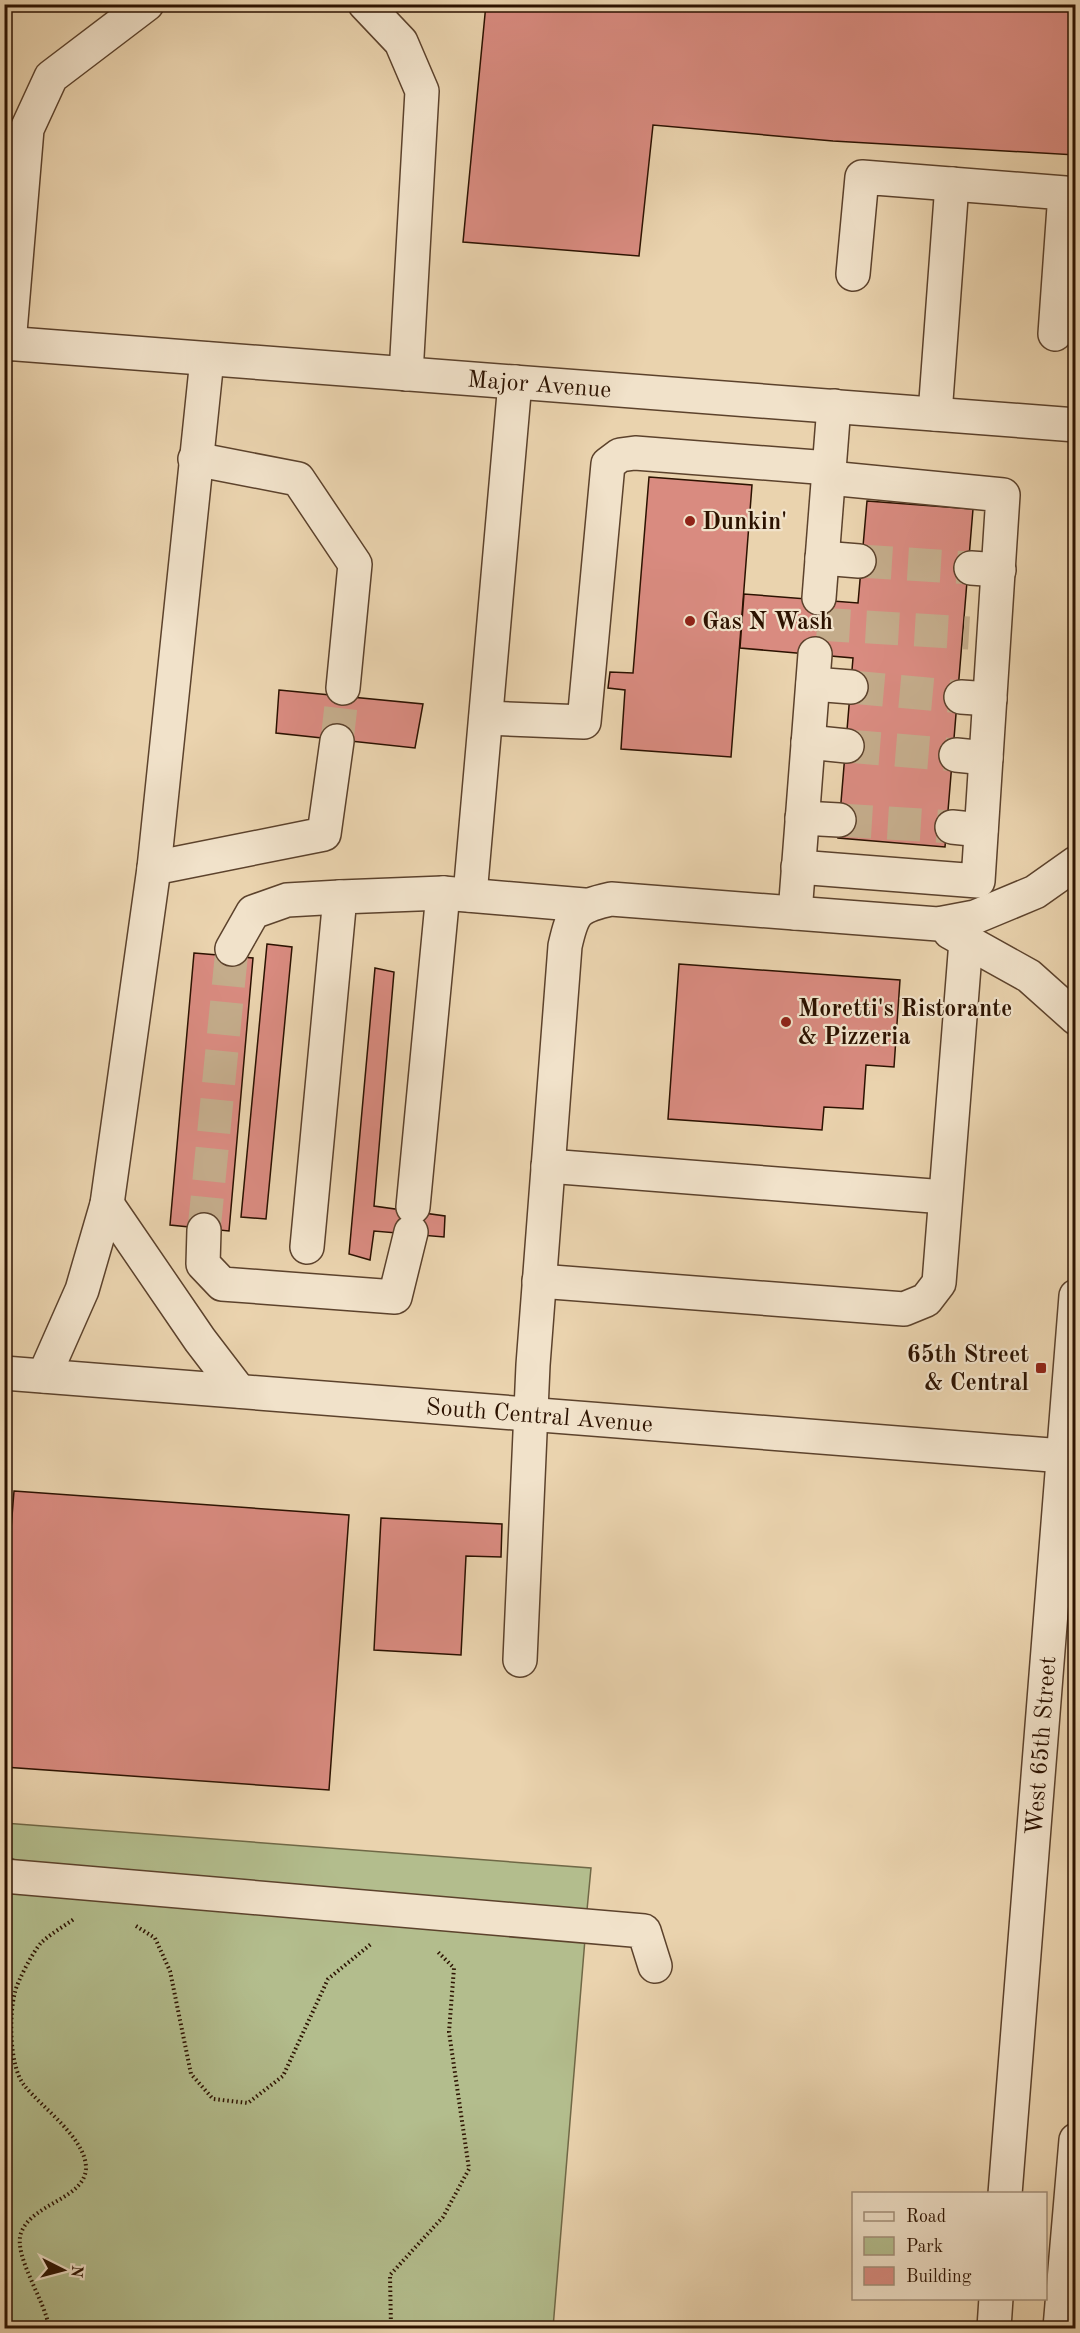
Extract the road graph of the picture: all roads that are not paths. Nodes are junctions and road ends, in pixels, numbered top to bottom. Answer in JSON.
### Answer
{"nodes":[{"id":1,"x":147,"y":4,"type":"edge"},
{"id":2,"x":365,"y":4,"type":"edge"},
{"id":3,"x":16,"y":128,"type":"edge"},
{"id":4,"x":952,"y":184,"type":"junction"},
{"id":5,"x":853,"y":274,"type":"dead end"},
{"id":6,"x":1055,"y":334,"type":"dead end"},
{"id":7,"x":7,"y":344,"type":"edge"},
{"id":8,"x":207,"y":358,"type":"junction"},
{"id":9,"x":406,"y":374,"type":"junction"},
{"id":10,"x":515,"y":382,"type":"junction"},
{"id":11,"x":834,"y":406,"type":"junction"},
{"id":12,"x":935,"y":414,"type":"junction"},
{"id":13,"x":1076,"y":425,"type":"edge"},
{"id":14,"x":195,"y":459,"type":"junction"},
{"id":15,"x":829,"y":473,"type":"junction"},
{"id":16,"x":822,"y":558,"type":"junction"},
{"id":17,"x":859,"y":561,"type":"tunnel mouth"},
{"id":18,"x":819,"y":598,"type":"dead end"},
{"id":19,"x":851,"y":687,"type":"tunnel mouth"},
{"id":20,"x":343,"y":688,"type":"tunnel mouth"},
{"id":21,"x":486,"y":718,"type":"junction"},
{"id":22,"x":338,"y":741,"type":"tunnel mouth"},
{"id":23,"x":808,"y":742,"type":"junction"},
{"id":24,"x":847,"y":746,"type":"tunnel mouth"},
{"id":25,"x":802,"y":818,"type":"junction"},
{"id":26,"x":839,"y":820,"type":"tunnel mouth"},
{"id":27,"x":1076,"y":863,"type":"edge"},
{"id":28,"x":798,"y":867,"type":"junction"},
{"id":29,"x":154,"y":868,"type":"junction"},
{"id":30,"x":978,"y":881,"type":"junction"},
{"id":31,"x":456,"y":894,"type":"junction"},
{"id":32,"x":340,"y":897,"type":"junction"},
{"id":33,"x":584,"y":906,"type":"junction"},
{"id":34,"x":795,"y":913,"type":"junction"},
{"id":35,"x":971,"y":929,"type":"junction"},
{"id":36,"x":232,"y":949,"type":"tunnel mouth"},
{"id":37,"x":1076,"y":1018,"type":"edge"},
{"id":38,"x":548,"y":1166,"type":"junction"},
{"id":39,"x":945,"y":1197,"type":"junction"},
{"id":40,"x":107,"y":1204,"type":"junction"},
{"id":41,"x":204,"y":1230,"type":"tunnel mouth"},
{"id":42,"x":307,"y":1247,"type":"dead end"},
{"id":43,"x":539,"y":1281,"type":"junction"},
{"id":44,"x":1076,"y":1296,"type":"edge"},
{"id":45,"x":4,"y":1373,"type":"edge"},
{"id":46,"x":44,"y":1376,"type":"junction"},
{"id":47,"x":239,"y":1391,"type":"junction"},
{"id":48,"x":531,"y":1415,"type":"junction"},
{"id":49,"x":1069,"y":1457,"type":"edge"},
{"id":50,"x":520,"y":1660,"type":"dead end"},
{"id":51,"x":4,"y":1876,"type":"edge"},
{"id":52,"x":654,"y":1966,"type":"dead end"},
{"id":53,"x":1076,"y":2140,"type":"edge"},
{"id":54,"x":1005,"y":2192,"type":"edge"},
{"id":55,"x":996,"y":2300,"type":"edge"},
{"id":56,"x":994,"y":2328,"type":"edge"},
{"id":57,"x":1060,"y":2328,"type":"edge"}],
"edges":[{"from":1,"to":3,"type":"street"},
{"from":2,"to":9,"type":"street"},
{"from":3,"to":7,"type":"street"},
{"from":4,"to":5,"type":"street"},
{"from":4,"to":6,"type":"street"},
{"from":4,"to":12,"type":"street"},
{"from":7,"to":8,"type":"street","name":"Major Avenue"},
{"from":8,"to":9,"type":"street","name":"Major Avenue"},
{"from":8,"to":14,"type":"street"},
{"from":9,"to":10,"type":"street","name":"Major Avenue"},
{"from":10,"to":11,"type":"street","name":"Major Avenue"},
{"from":10,"to":21,"type":"street"},
{"from":11,"to":12,"type":"street","name":"Major Avenue"},
{"from":11,"to":15,"type":"street"},
{"from":12,"to":13,"type":"street","name":"Major Avenue"},
{"from":14,"to":20,"type":"street"},
{"from":14,"to":29,"type":"street"},
{"from":15,"to":16,"type":"street"},
{"from":15,"to":21,"type":"street"},
{"from":15,"to":30,"type":"street"},
{"from":16,"to":17,"type":"street"},
{"from":16,"to":18,"type":"street"},
{"from":19,"to":23,"type":"street"},
{"from":21,"to":31,"type":"street"},
{"from":22,"to":29,"type":"street"},
{"from":23,"to":24,"type":"street"},
{"from":23,"to":25,"type":"street"},
{"from":25,"to":26,"type":"street"},
{"from":25,"to":28,"type":"street"},
{"from":27,"to":35,"type":"street"},
{"from":28,"to":30,"type":"street"},
{"from":28,"to":34,"type":"street"},
{"from":29,"to":40,"type":"street"},
{"from":30,"to":35,"type":"street"},
{"from":31,"to":32,"type":"street"},
{"from":31,"to":33,"type":"street"},
{"from":31,"to":41,"type":"street"},
{"from":32,"to":36,"type":"street"},
{"from":32,"to":42,"type":"street"},
{"from":33,"to":34,"type":"street"},
{"from":33,"to":38,"type":"street"},
{"from":34,"to":35,"type":"street"},
{"from":35,"to":37,"type":"street"},
{"from":35,"to":39,"type":"street"},
{"from":38,"to":39,"type":"street"},
{"from":38,"to":43,"type":"street"},
{"from":39,"to":43,"type":"street"},
{"from":40,"to":46,"type":"street"},
{"from":40,"to":47,"type":"street"},
{"from":43,"to":48,"type":"street"},
{"from":44,"to":49,"type":"street","name":"West 65th Street"},
{"from":45,"to":46,"type":"street","name":"South Central Avenue"},
{"from":46,"to":47,"type":"street","name":"South Central Avenue"},
{"from":47,"to":48,"type":"street","name":"South Central Avenue"},
{"from":48,"to":49,"type":"street","name":"South Central Avenue"},
{"from":48,"to":50,"type":"street"},
{"from":49,"to":54,"type":"street","name":"West 65th Street"},
{"from":51,"to":52,"type":"street"},
{"from":53,"to":57,"type":"street"},
{"from":55,"to":56,"type":"street"}]}
